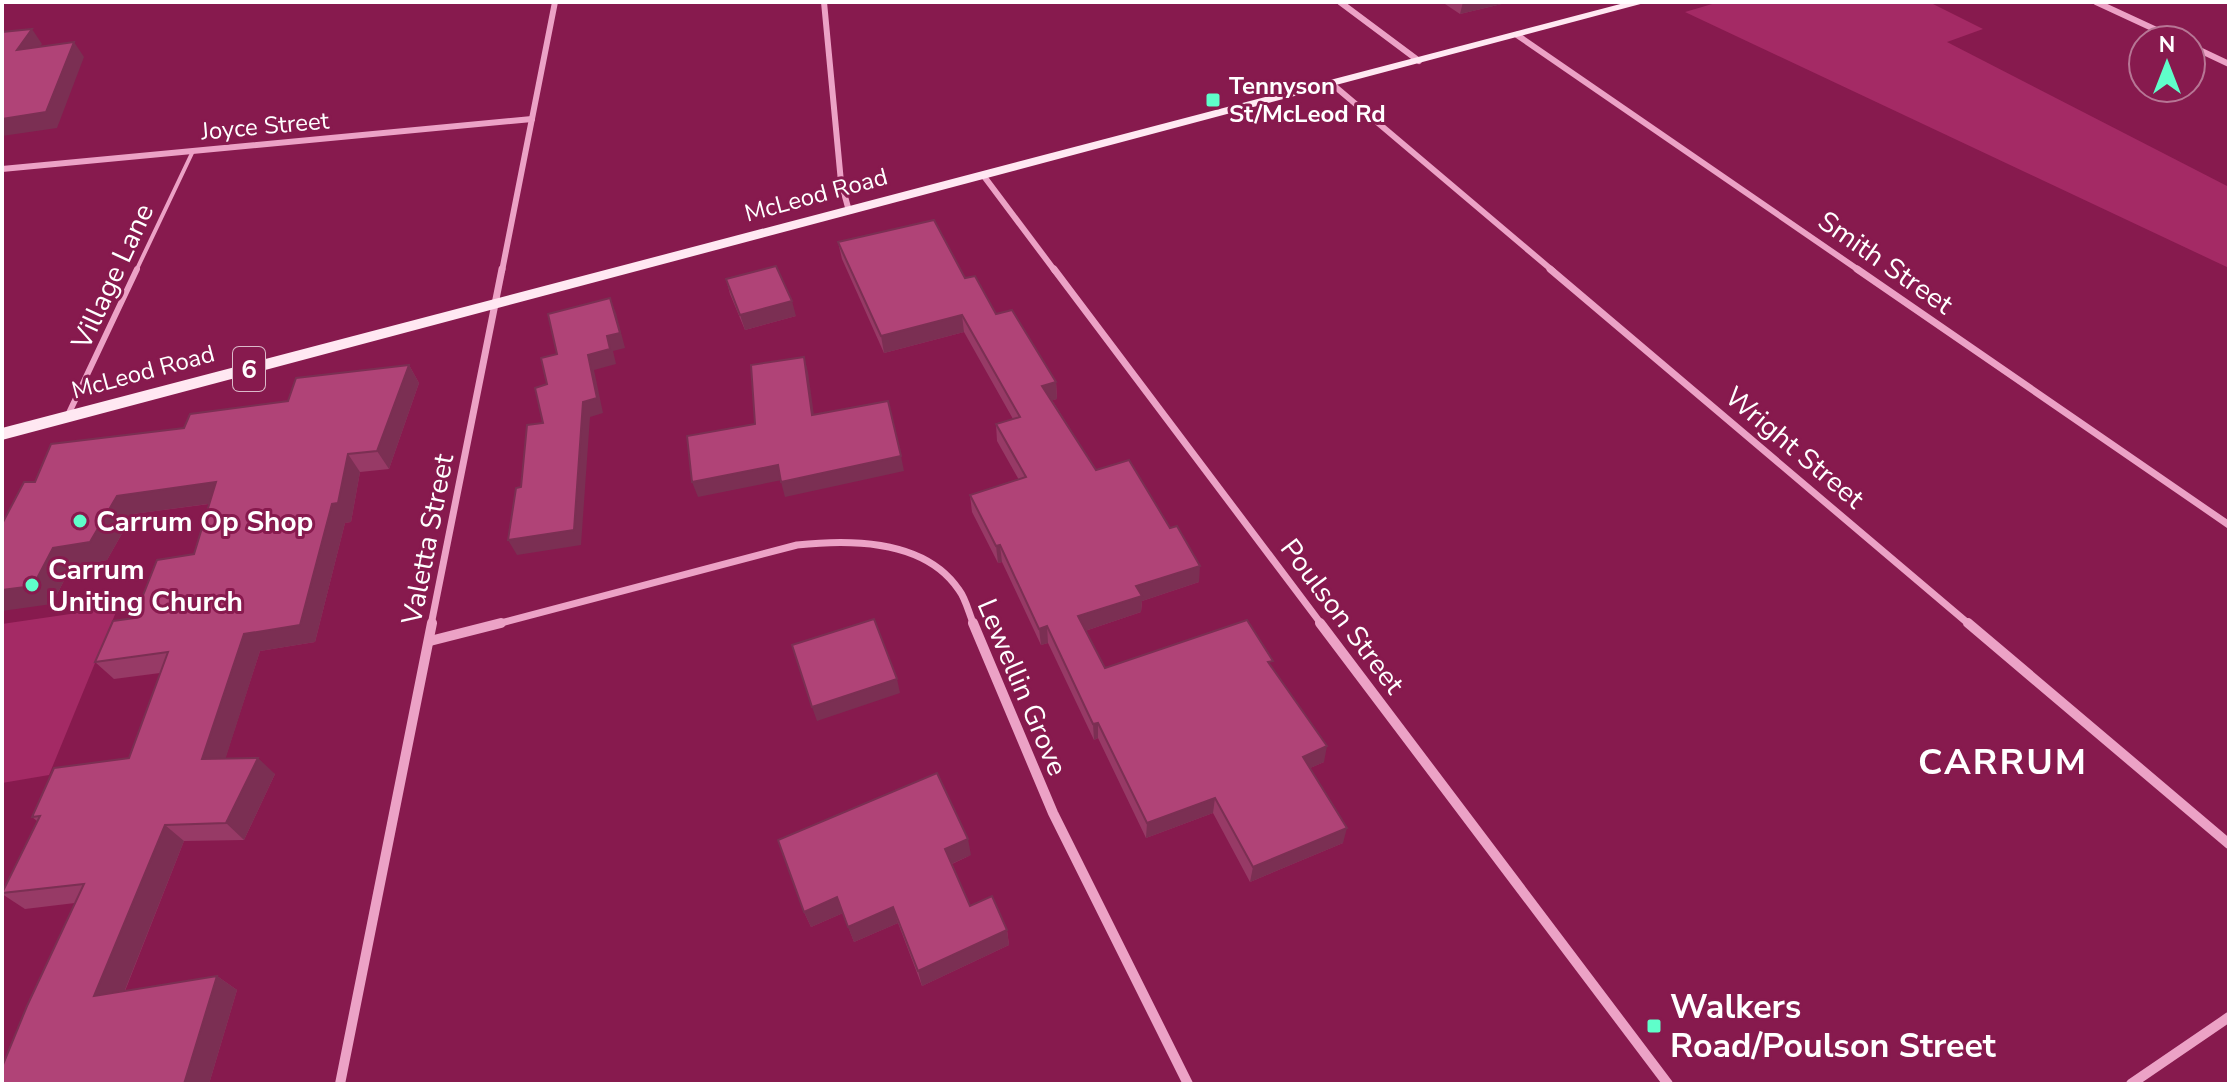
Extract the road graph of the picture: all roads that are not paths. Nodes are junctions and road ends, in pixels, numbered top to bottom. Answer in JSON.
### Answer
{"nodes":[{"id":1,"x":555,"y":2,"type":"edge"},
{"id":2,"x":824,"y":2,"type":"edge"},
{"id":3,"x":1340,"y":2,"type":"edge"},
{"id":4,"x":1642,"y":2,"type":"edge"},
{"id":5,"x":2096,"y":2,"type":"edge"},
{"id":6,"x":2143,"y":24,"type":"edge"},
{"id":7,"x":1517,"y":35,"type":"junction"},
{"id":8,"x":2207,"y":54,"type":"edge"},
{"id":9,"x":1419,"y":61,"type":"junction"},
{"id":10,"x":2229,"y":64,"type":"edge"},
{"id":11,"x":1332,"y":84,"type":"junction"},
{"id":12,"x":532,"y":119,"type":"junction"},
{"id":13,"x":193,"y":151,"type":"junction"},
{"id":14,"x":2,"y":169,"type":"edge"},
{"id":15,"x":983,"y":175,"type":"junction"},
{"id":16,"x":849,"y":211,"type":"junction"},
{"id":17,"x":496,"y":304,"type":"junction"},
{"id":18,"x":67,"y":417,"type":"junction"},
{"id":19,"x":2,"y":434,"type":"edge"},
{"id":20,"x":2229,"y":525,"type":"edge"},
{"id":21,"x":430,"y":641,"type":"junction"},
{"id":22,"x":2229,"y":844,"type":"edge"},
{"id":23,"x":2229,"y":1017,"type":"edge"},
{"id":24,"x":340,"y":1084,"type":"edge"},
{"id":25,"x":1188,"y":1084,"type":"edge"},
{"id":26,"x":1668,"y":1084,"type":"edge"},
{"id":27,"x":2131,"y":1084,"type":"edge"}],
"edges":[{"from":1,"to":12,"type":"street","name":"Valetta Street"},
{"from":2,"to":16,"type":"street"},
{"from":3,"to":9,"type":"street"},
{"from":4,"to":7,"type":"main road","name":"McLeod Road","number":"6"},
{"from":5,"to":6,"type":"street"},
{"from":7,"to":9,"type":"main road","name":"McLeod Road","number":"6"},
{"from":7,"to":20,"type":"street","name":"Smith Street"},
{"from":8,"to":10,"type":"street"},
{"from":9,"to":11,"type":"main road","name":"McLeod Road","number":"6"},
{"from":11,"to":15,"type":"main road","name":"McLeod Road","number":"6"},
{"from":11,"to":22,"type":"street","name":"Wright Street"},
{"from":12,"to":13,"type":"street","name":"Joyce Street"},
{"from":12,"to":17,"type":"street","name":"Valetta Street"},
{"from":13,"to":14,"type":"street","name":"Joyce Street"},
{"from":13,"to":18,"type":"lane","name":"Village Lane"},
{"from":15,"to":16,"type":"main road","name":"McLeod Road","number":"6"},
{"from":15,"to":26,"type":"street","name":"Poulson Street"},
{"from":16,"to":17,"type":"main road","name":"McLeod Road","number":"6"},
{"from":17,"to":18,"type":"main road","name":"McLeod Road","number":"6"},
{"from":17,"to":21,"type":"street","name":"Valetta Street"},
{"from":18,"to":19,"type":"main road","name":"McLeod Road","number":"6"},
{"from":21,"to":24,"type":"street","name":"Valetta Street"},
{"from":21,"to":25,"type":"street","name":"Lewellin Grove"},
{"from":23,"to":27,"type":"street"}]}
